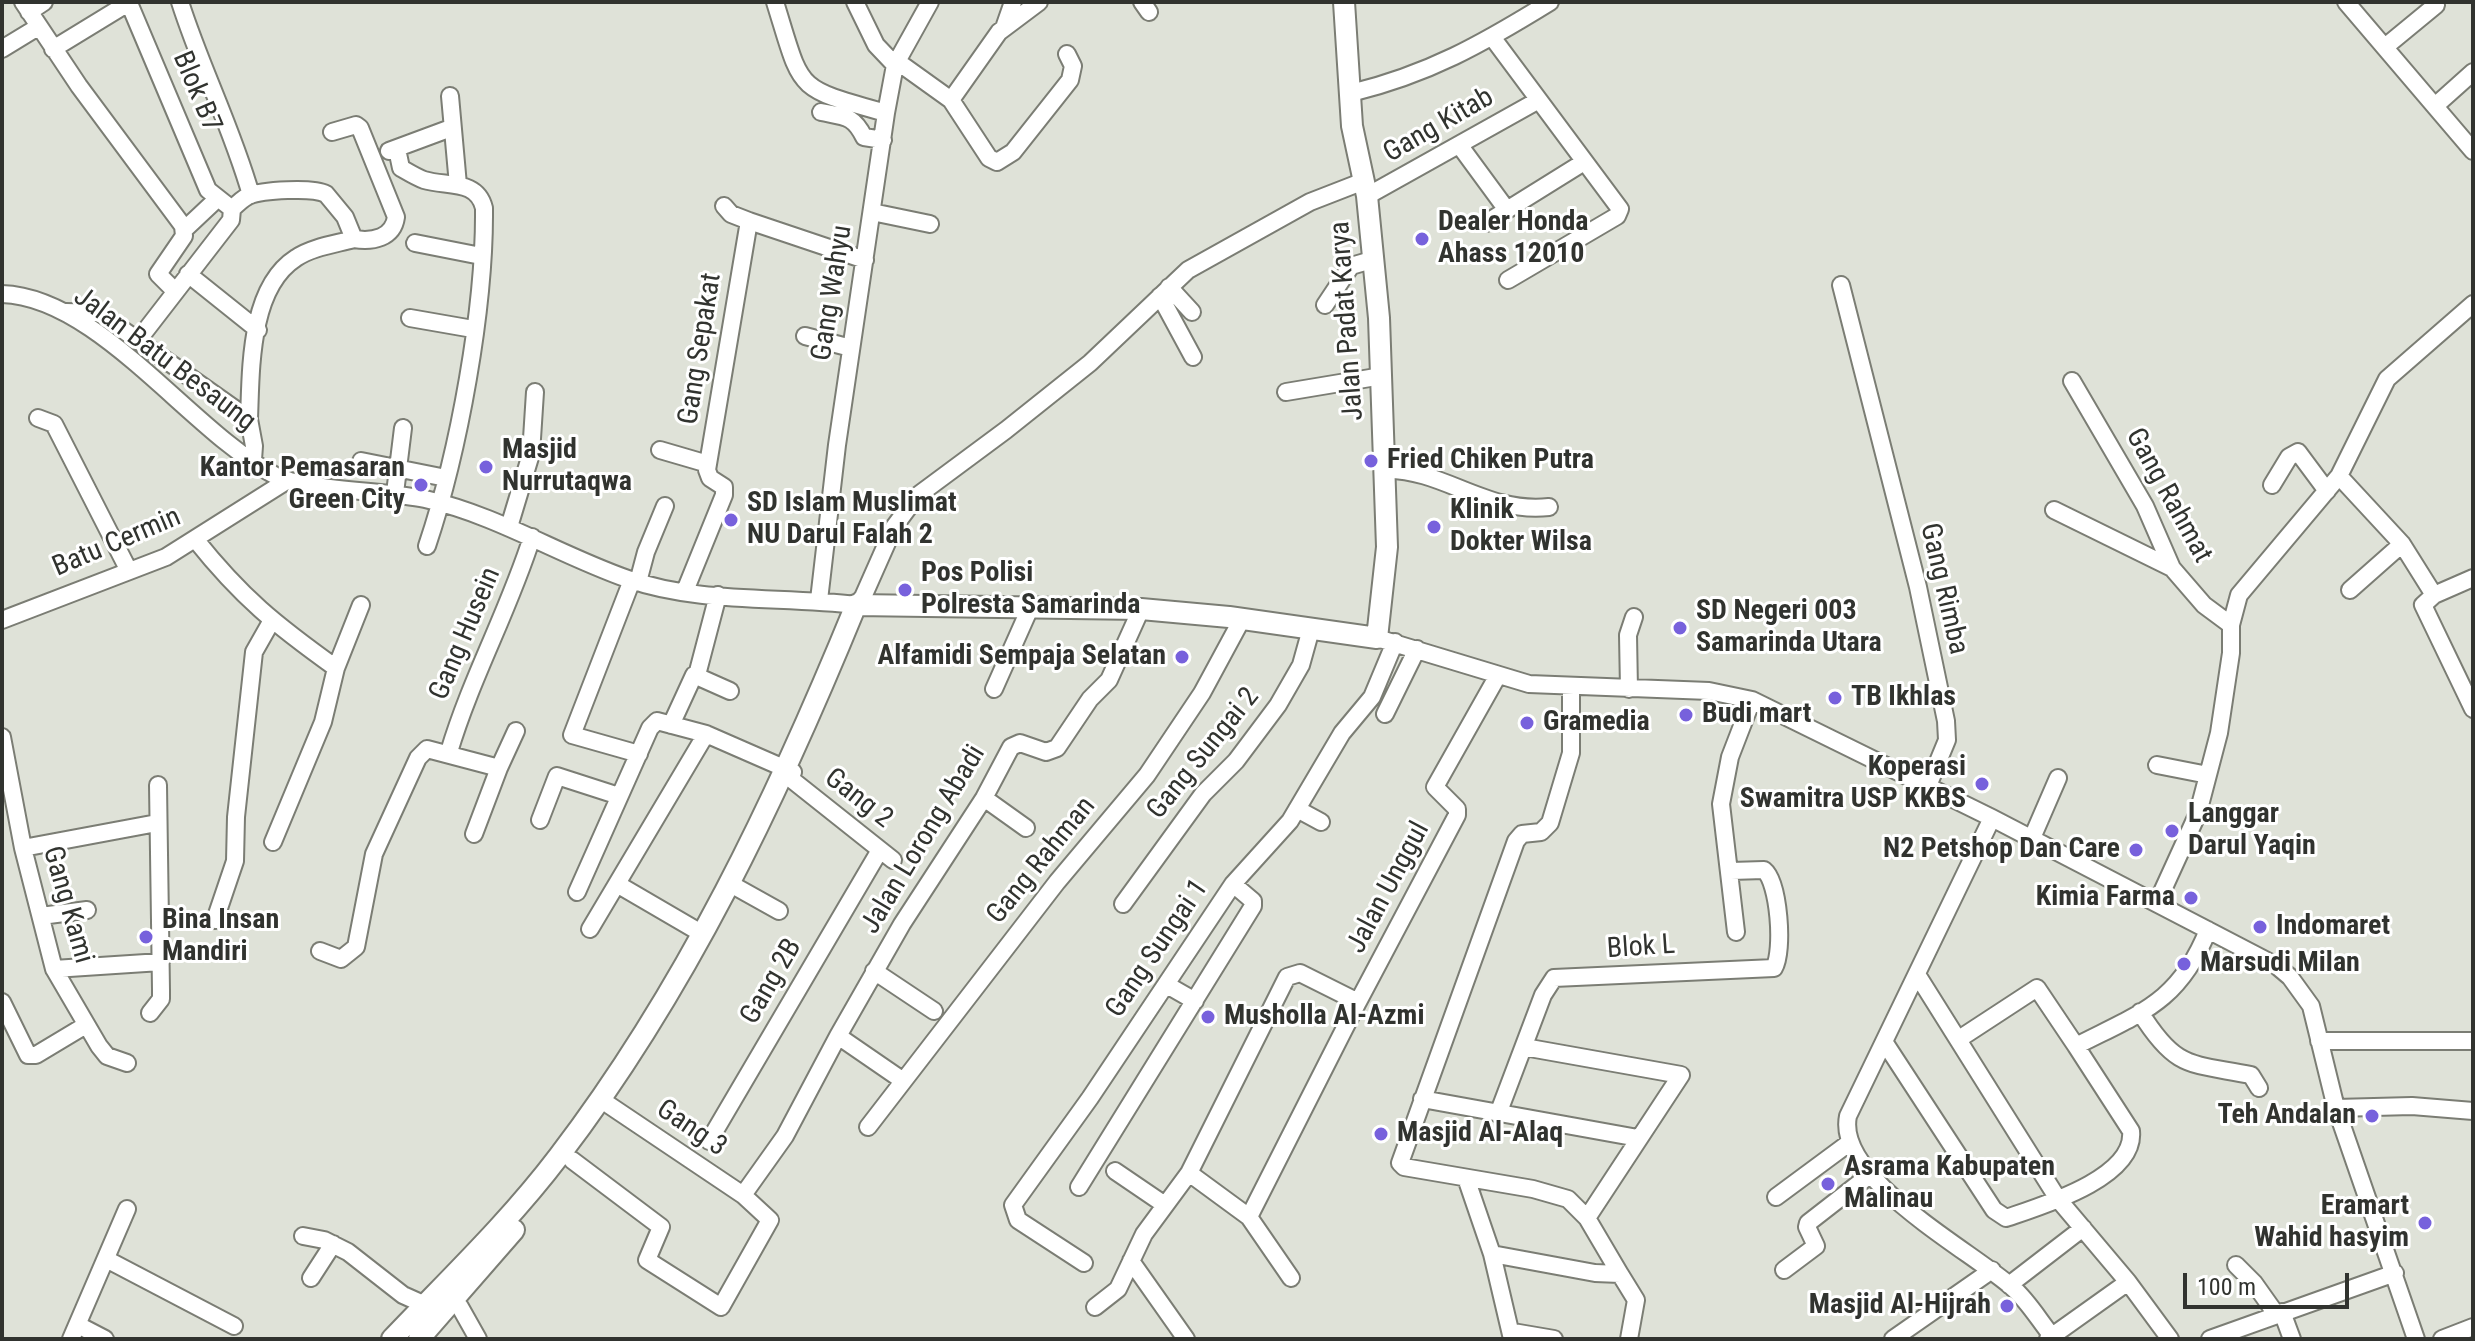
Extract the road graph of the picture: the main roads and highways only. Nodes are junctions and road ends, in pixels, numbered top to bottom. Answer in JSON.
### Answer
{"nodes":[{"id":1,"x":1344,"y":2,"type":"edge"},
{"id":2,"x":790,"y":774,"type":"junction"},
{"id":3,"x":441,"y":1302,"type":"junction"},
{"id":4,"x":392,"y":1339,"type":"edge"},
{"id":5,"x":419,"y":1339,"type":"edge"}],
"edges":[{"from":1,"to":2,"type":"main road","name":"Jalan Padat Karya"},
{"from":2,"to":3,"type":"main road"},
{"from":2,"to":3,"type":"main road"},
{"from":3,"to":4,"type":"main road"},
{"from":3,"to":5,"type":"main road"}]}
